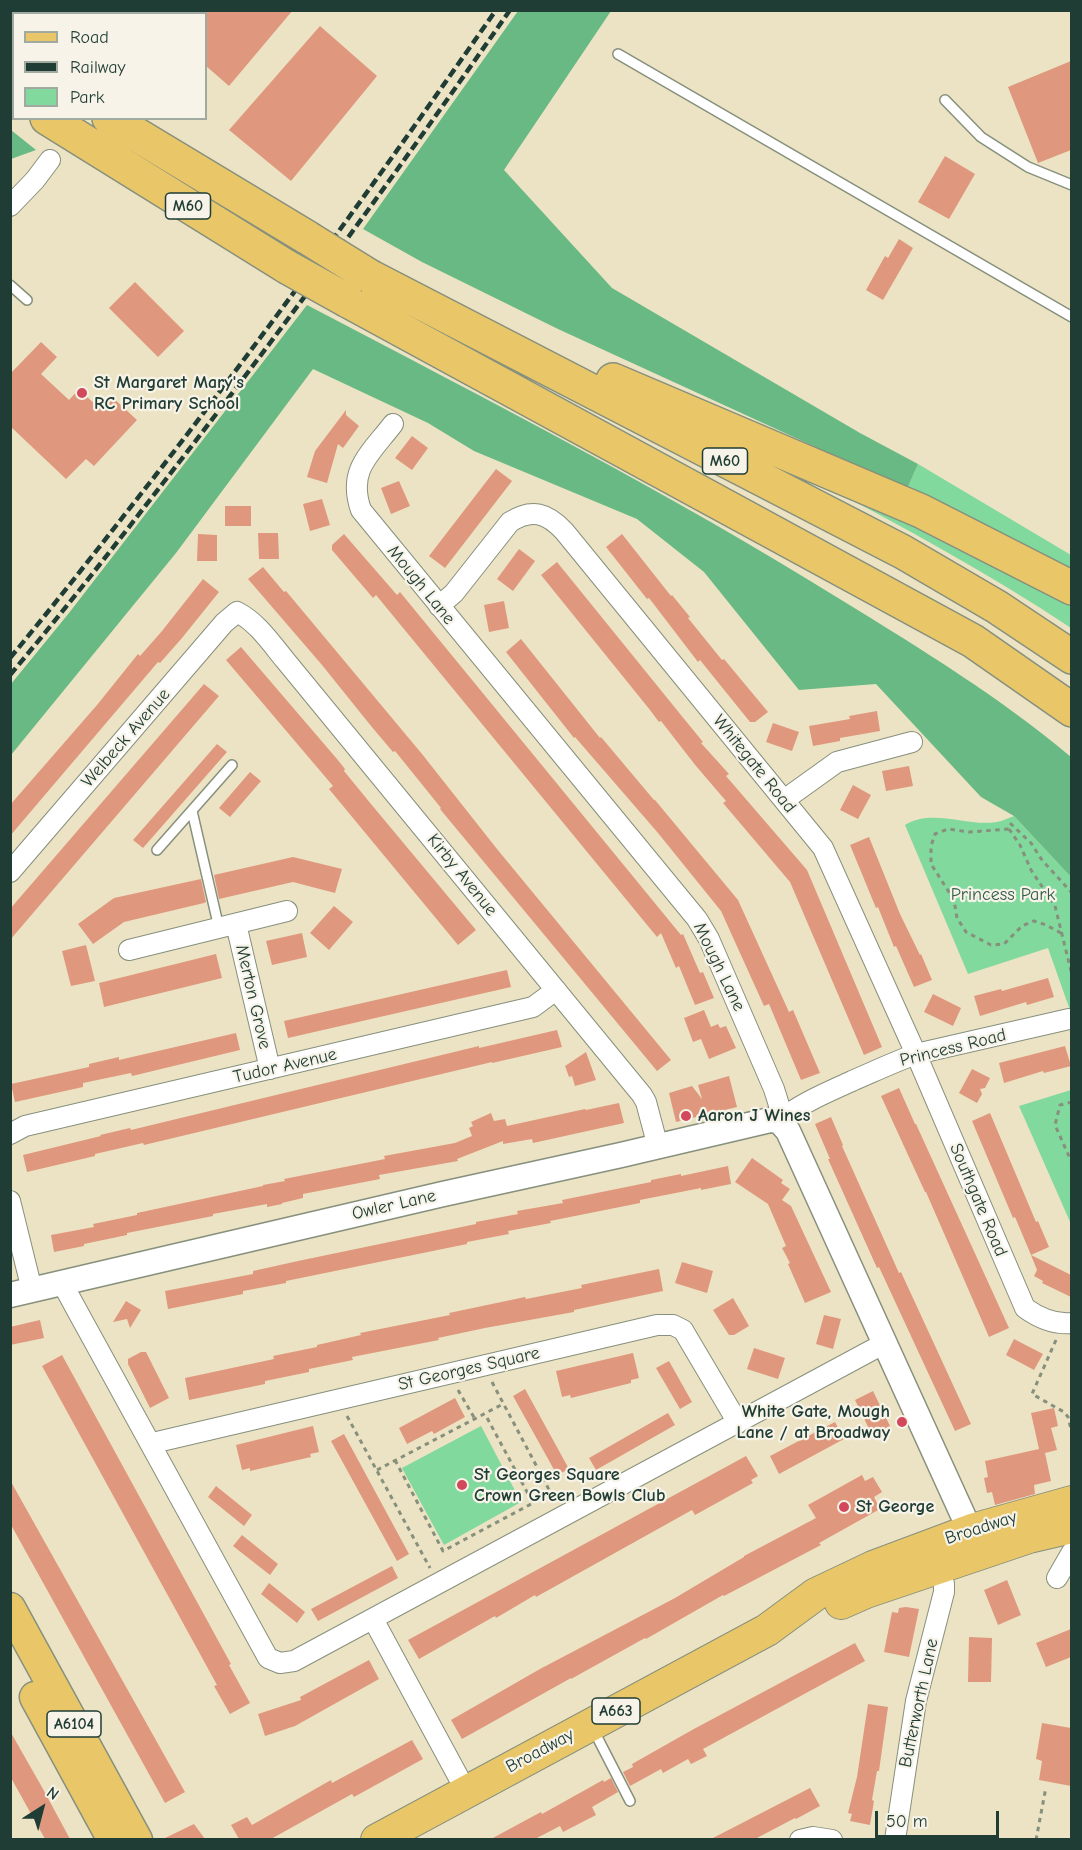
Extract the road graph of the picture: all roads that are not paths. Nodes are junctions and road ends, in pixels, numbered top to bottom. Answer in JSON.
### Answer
{"nodes":[{"id":1,"x":618,"y":54,"type":"dead end"},
{"id":2,"x":945,"y":100,"type":"dead end"},
{"id":3,"x":112,"y":120,"type":"edge"},
{"id":4,"x":51,"y":121,"type":"edge"},
{"id":5,"x":38,"y":167,"type":"dead end"},
{"id":6,"x":1071,"y":185,"type":"edge"},
{"id":7,"x":10,"y":206,"type":"edge"},
{"id":8,"x":375,"y":268,"type":"junction"},
{"id":9,"x":10,"y":285,"type":"edge"},
{"id":10,"x":27,"y":300,"type":"dead end"},
{"id":11,"x":1071,"y":317,"type":"edge"},
{"id":12,"x":393,"y":424,"type":"dead end"},
{"id":13,"x":809,"y":551,"type":"junction"},
{"id":14,"x":1071,"y":588,"type":"edge"},
{"id":15,"x":439,"y":606,"type":"junction"},
{"id":16,"x":245,"y":616,"type":"joint"},
{"id":17,"x":1071,"y":657,"type":"edge"},
{"id":18,"x":1071,"y":710,"type":"edge"},
{"id":19,"x":1071,"y":732,"type":"edge"},
{"id":20,"x":912,"y":742,"type":"dead end"},
{"id":21,"x":232,"y":765,"type":"dead end"},
{"id":22,"x":784,"y":800,"type":"junction"},
{"id":23,"x":192,"y":811,"type":"junction"},
{"id":24,"x":157,"y":850,"type":"dead end"},
{"id":25,"x":10,"y":872,"type":"edge"},
{"id":26,"x":287,"y":911,"type":"dead end"},
{"id":27,"x":227,"y":926,"type":"junction"},
{"id":28,"x":129,"y":950,"type":"dead end"},
{"id":29,"x":556,"y":990,"type":"junction"},
{"id":30,"x":1069,"y":1019,"type":"dead end"},
{"id":31,"x":916,"y":1054,"type":"junction"},
{"id":32,"x":270,"y":1070,"type":"junction"},
{"id":33,"x":779,"y":1121,"type":"junction"},
{"id":34,"x":10,"y":1134,"type":"edge"},
{"id":35,"x":658,"y":1146,"type":"junction"},
{"id":36,"x":10,"y":1201,"type":"edge"},
{"id":37,"x":65,"y":1283,"type":"junction"},
{"id":38,"x":21,"y":1293,"type":"edge"},
{"id":39,"x":1066,"y":1323,"type":"edge"},
{"id":40,"x":885,"y":1344,"type":"junction"},
{"id":41,"x":738,"y":1423,"type":"junction"},
{"id":42,"x":150,"y":1445,"type":"junction"},
{"id":43,"x":1071,"y":1502,"type":"edge"},
{"id":44,"x":1071,"y":1527,"type":"edge"},
{"id":45,"x":976,"y":1542,"type":"junction"},
{"id":46,"x":1071,"y":1552,"type":"edge"},
{"id":47,"x":939,"y":1568,"type":"junction"},
{"id":48,"x":1057,"y":1578,"type":"dead end"},
{"id":49,"x":10,"y":1608,"type":"edge"},
{"id":50,"x":373,"y":1619,"type":"junction"},
{"id":51,"x":767,"y":1630,"type":"junction"},
{"id":52,"x":10,"y":1651,"type":"edge"},
{"id":53,"x":591,"y":1724,"type":"junction"},
{"id":54,"x":466,"y":1791,"type":"junction"},
{"id":55,"x":630,"y":1801,"type":"dead end"},
{"id":56,"x":113,"y":1839,"type":"edge"},
{"id":57,"x":137,"y":1839,"type":"edge"},
{"id":58,"x":377,"y":1839,"type":"edge"},
{"id":59,"x":800,"y":1839,"type":"edge"},
{"id":60,"x":832,"y":1839,"type":"edge"},
{"id":61,"x":895,"y":1839,"type":"edge"}],
"edges":[{"from":1,"to":11,"type":"lane"},
{"from":2,"to":6,"type":"lane"},
{"from":3,"to":8,"type":"highway","number":"M60"},
{"from":4,"to":13,"type":"highway","number":"M60","bridge":true},
{"from":5,"to":7,"type":"street"},
{"from":8,"to":14,"type":"highway","number":"M60"},
{"from":8,"to":17,"type":"highway","number":"M60"},
{"from":9,"to":10,"type":"lane"},
{"from":12,"to":15,"type":"street","name":"Mough Lane"},
{"from":13,"to":18,"type":"highway","number":"M60"},
{"from":13,"to":19,"type":"highway"},
{"from":15,"to":22,"type":"street","name":"Whitegate Road"},
{"from":15,"to":33,"type":"street","name":"Mough Lane"},
{"from":16,"to":25,"type":"street","name":"Welbeck Avenue"},
{"from":16,"to":29,"type":"street","name":"Kirby Avenue"},
{"from":20,"to":22,"type":"street"},
{"from":21,"to":23,"type":"lane"},
{"from":22,"to":31,"type":"street","name":"Whitegate Road"},
{"from":23,"to":24,"type":"lane"},
{"from":23,"to":27,"type":"lane"},
{"from":26,"to":27,"type":"street","name":"Merton Grove"},
{"from":27,"to":28,"type":"street","name":"Merton Grove"},
{"from":27,"to":32,"type":"street","name":"Merton Grove"},
{"from":29,"to":32,"type":"street","name":"Tudor Avenue"},
{"from":29,"to":35,"type":"street","name":"Kirby Avenue"},
{"from":30,"to":31,"type":"street","name":"Princess Road"},
{"from":31,"to":33,"type":"street","name":"Princess Road"},
{"from":31,"to":39,"type":"street","name":"Southgate Road"},
{"from":32,"to":34,"type":"street","name":"Tudor Avenue"},
{"from":33,"to":35,"type":"street","name":"Owler Lane"},
{"from":33,"to":40,"type":"street","name":"Mough Lane"},
{"from":35,"to":37,"type":"street","name":"Owler Lane"},
{"from":36,"to":38,"type":"street"},
{"from":37,"to":38,"type":"street","name":"Owler Lane"},
{"from":37,"to":42,"type":"street"},
{"from":40,"to":41,"type":"street"},
{"from":40,"to":45,"type":"street","name":"Mough Lane"},
{"from":41,"to":42,"type":"street","name":"St Georges Square"},
{"from":41,"to":50,"type":"street"},
{"from":42,"to":50,"type":"street"},
{"from":43,"to":45,"type":"highway","name":"Broadway","number":"A663"},
{"from":44,"to":45,"type":"highway","name":"Broadway","number":"A663"},
{"from":45,"to":47,"type":"highway","name":"Broadway","number":"A663"},
{"from":45,"to":51,"type":"highway","name":"Broadway","number":"A663"},
{"from":46,"to":48,"type":"street"},
{"from":47,"to":51,"type":"highway","name":"Broadway","number":"A663"},
{"from":47,"to":61,"type":"street","name":"Butterworth Lane"},
{"from":49,"to":57,"type":"main road","number":"A6104"},
{"from":50,"to":54,"type":"street"},
{"from":51,"to":53,"type":"highway","name":"Broadway","number":"A663"},
{"from":52,"to":56,"type":"main road","number":"A6104"},
{"from":53,"to":54,"type":"highway","name":"Broadway","number":"A663"},
{"from":53,"to":55,"type":"lane"},
{"from":54,"to":58,"type":"highway","name":"Broadway","number":"A663"},
{"from":59,"to":60,"type":"street"}]}
